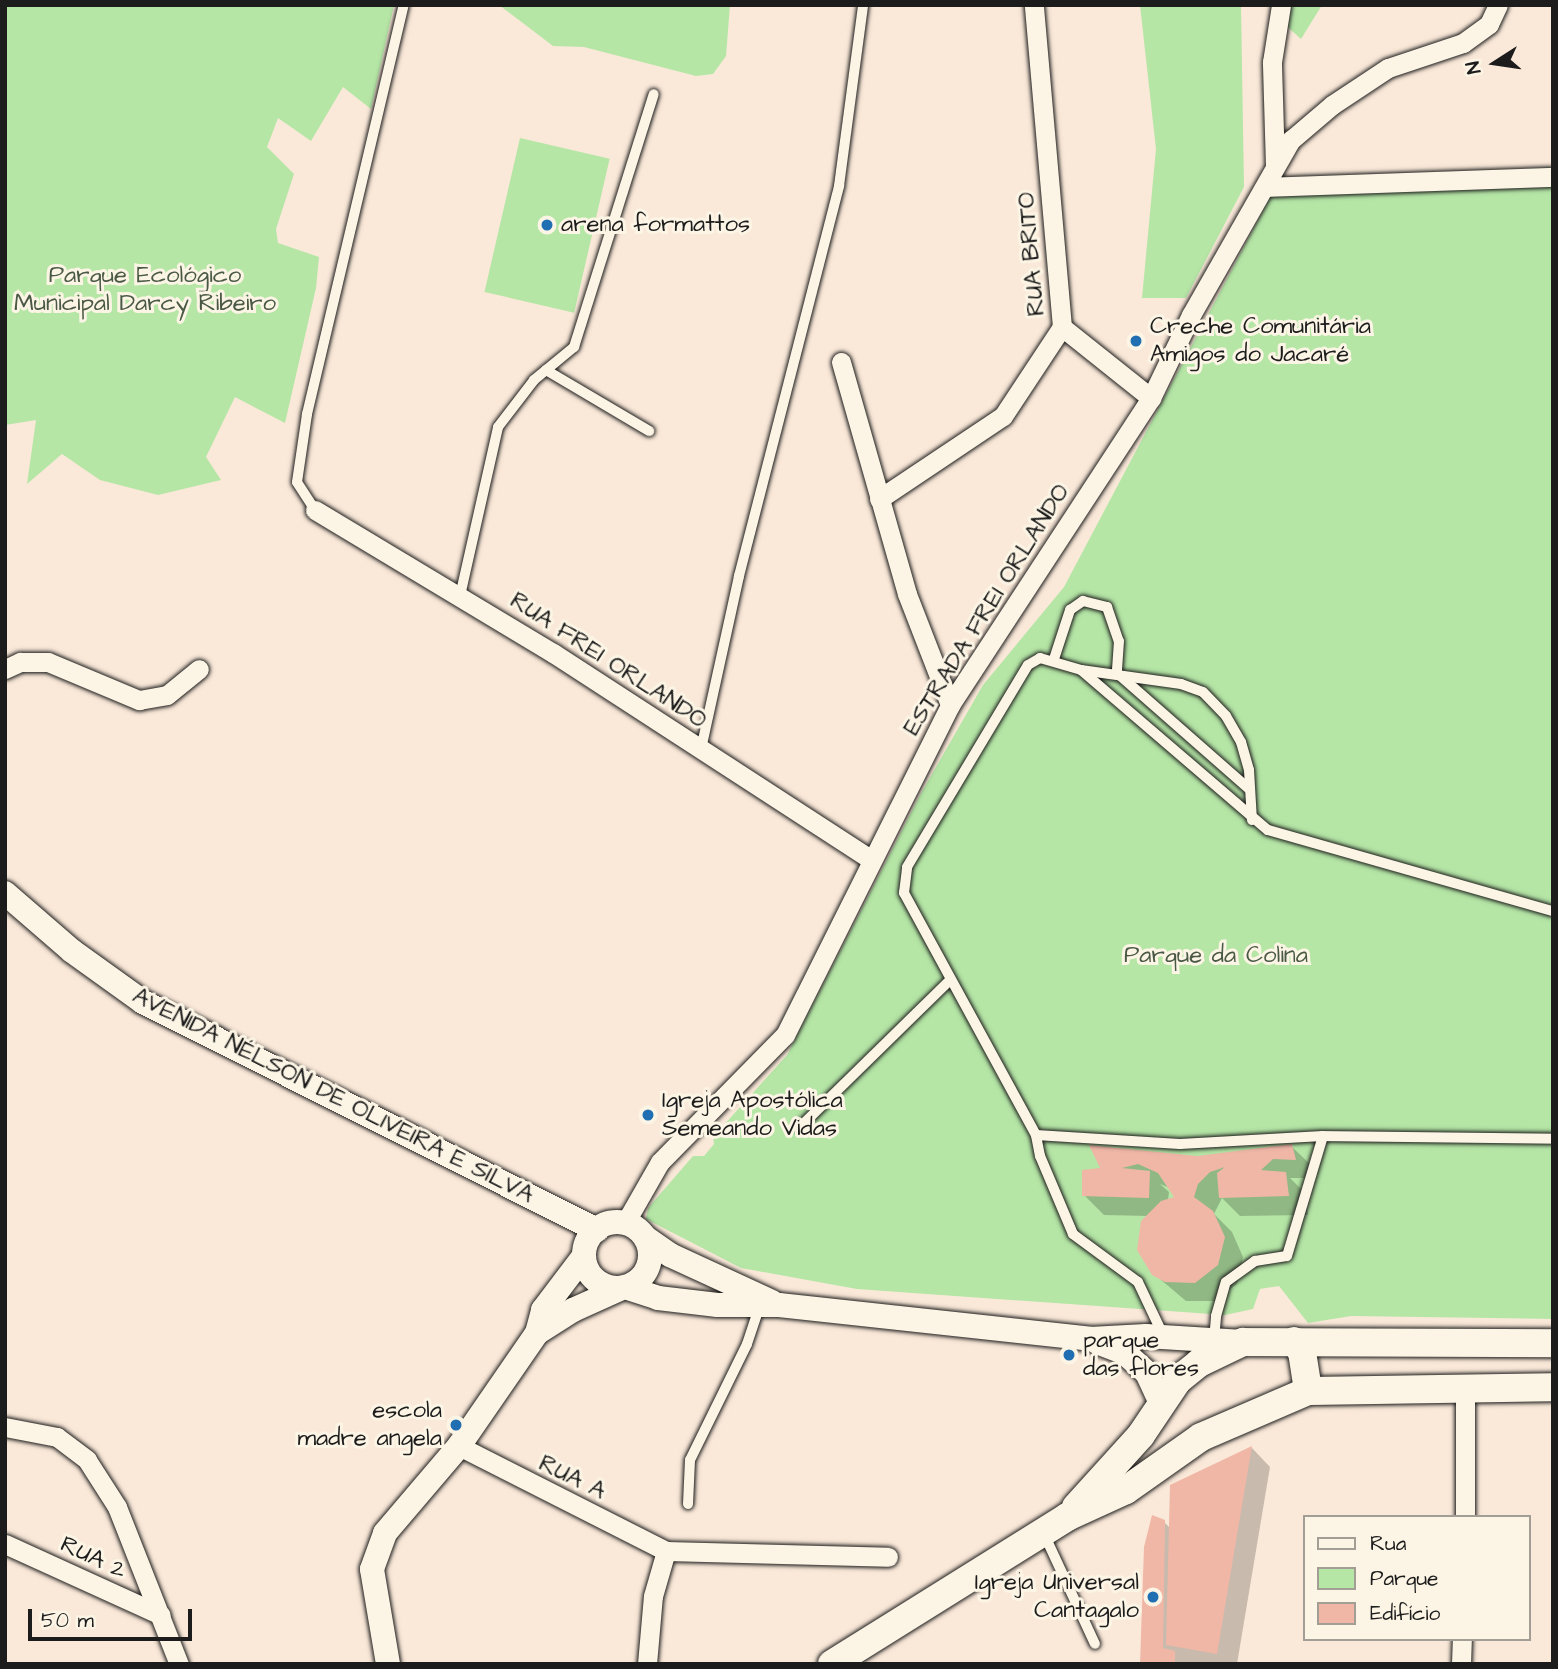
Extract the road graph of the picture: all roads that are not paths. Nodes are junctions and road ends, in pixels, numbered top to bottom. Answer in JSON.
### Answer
{"nodes":[{"id":1,"x":404,"y":5,"type":"edge"},
{"id":2,"x":863,"y":5,"type":"edge"},
{"id":3,"x":1034,"y":5,"type":"edge"},
{"id":4,"x":1281,"y":5,"type":"edge"},
{"id":5,"x":1498,"y":5,"type":"edge"},
{"id":6,"x":654,"y":94,"type":"dead end"},
{"id":7,"x":1275,"y":167,"type":"junction"},
{"id":8,"x":1553,"y":177,"type":"edge"},
{"id":9,"x":1265,"y":187,"type":"junction"},
{"id":10,"x":1062,"y":327,"type":"junction"},
{"id":11,"x":841,"y":362,"type":"dead end"},
{"id":12,"x":546,"y":370,"type":"junction"},
{"id":13,"x":1151,"y":398,"type":"junction"},
{"id":14,"x":649,"y":431,"type":"dead end"},
{"id":15,"x":878,"y":499,"type":"junction"},
{"id":16,"x":315,"y":510,"type":"joint"},
{"id":17,"x":460,"y":596,"type":"junction"},
{"id":18,"x":1054,"y":659,"type":"junction"},
{"id":19,"x":5,"y":669,"type":"edge"},
{"id":20,"x":199,"y":669,"type":"dead end"},
{"id":21,"x":1081,"y":670,"type":"junction"},
{"id":22,"x":1117,"y":673,"type":"junction"},
{"id":23,"x":950,"y":705,"type":"junction"},
{"id":24,"x":701,"y":750,"type":"junction"},
{"id":25,"x":1250,"y":790,"type":"junction"},
{"id":26,"x":1252,"y":820,"type":"junction"},
{"id":27,"x":870,"y":859,"type":"junction"},
{"id":28,"x":5,"y":893,"type":"edge"},
{"id":29,"x":1553,"y":911,"type":"edge"},
{"id":30,"x":949,"y":981,"type":"junction"},
{"id":31,"x":800,"y":1127,"type":"dead end"},
{"id":32,"x":1036,"y":1135,"type":"junction"},
{"id":33,"x":1323,"y":1136,"type":"junction"},
{"id":34,"x":1553,"y":1139,"type":"edge"},
{"id":35,"x":625,"y":1223,"type":"junction"},
{"id":36,"x":646,"y":1238,"type":"junction"},
{"id":37,"x":589,"y":1242,"type":"junction"},
{"id":38,"x":623,"y":1287,"type":"junction"},
{"id":39,"x":769,"y":1305,"type":"junction"},
{"id":40,"x":537,"y":1333,"type":"junction"},
{"id":41,"x":1164,"y":1337,"type":"junction"},
{"id":42,"x":1090,"y":1339,"type":"junction"},
{"id":43,"x":1214,"y":1340,"type":"junction"},
{"id":44,"x":1294,"y":1341,"type":"junction"},
{"id":45,"x":1243,"y":1342,"type":"junction"},
{"id":46,"x":1553,"y":1343,"type":"edge"},
{"id":47,"x":1465,"y":1388,"type":"junction"},
{"id":48,"x":1553,"y":1388,"type":"edge"},
{"id":49,"x":1308,"y":1391,"type":"junction"},
{"id":50,"x":1160,"y":1401,"type":"junction"},
{"id":51,"x":5,"y":1427,"type":"edge"},
{"id":52,"x":1201,"y":1437,"type":"junction"},
{"id":53,"x":459,"y":1446,"type":"junction"},
{"id":54,"x":688,"y":1504,"type":"dead end"},
{"id":55,"x":1465,"y":1515,"type":"edge"},
{"id":56,"x":1067,"y":1517,"type":"junction"},
{"id":57,"x":1043,"y":1531,"type":"junction"},
{"id":58,"x":5,"y":1544,"type":"edge"},
{"id":59,"x":666,"y":1551,"type":"junction"},
{"id":60,"x":888,"y":1557,"type":"dead end"},
{"id":61,"x":161,"y":1615,"type":"junction"},
{"id":62,"x":1462,"y":1641,"type":"edge"},
{"id":63,"x":1095,"y":1644,"type":"dead end"},
{"id":64,"x":179,"y":1664,"type":"edge"},
{"id":65,"x":388,"y":1664,"type":"edge"},
{"id":66,"x":648,"y":1664,"type":"edge"},
{"id":67,"x":832,"y":1664,"type":"edge"},
{"id":68,"x":1461,"y":1664,"type":"edge"}],
"edges":[{"from":1,"to":16,"type":"lane"},
{"from":2,"to":24,"type":"lane"},
{"from":3,"to":10,"type":"street","name":"RUA BRITO"},
{"from":4,"to":7,"type":"street"},
{"from":5,"to":7,"type":"street","name":"ESTRADA FREI ORLANDO"},
{"from":6,"to":12,"type":"lane"},
{"from":7,"to":9,"type":"street","name":"ESTRADA FREI ORLANDO"},
{"from":8,"to":9,"type":"street"},
{"from":9,"to":13,"type":"street","name":"ESTRADA FREI ORLANDO"},
{"from":10,"to":13,"type":"street"},
{"from":10,"to":15,"type":"street","name":"RUA BRITO"},
{"from":11,"to":15,"type":"street"},
{"from":12,"to":14,"type":"lane"},
{"from":12,"to":17,"type":"lane"},
{"from":13,"to":23,"type":"street","name":"ESTRADA FREI ORLANDO"},
{"from":15,"to":23,"type":"street"},
{"from":16,"to":17,"type":"street","name":"RUA FREI ORLANDO"},
{"from":17,"to":24,"type":"street","name":"RUA FREI ORLANDO"},
{"from":18,"to":21,"type":"lane"},
{"from":18,"to":22,"type":"lane"},
{"from":18,"to":30,"type":"lane"},
{"from":19,"to":20,"type":"street"},
{"from":21,"to":22,"type":"lane"},
{"from":21,"to":26,"type":"lane"},
{"from":22,"to":25,"type":"lane"},
{"from":22,"to":25,"type":"lane"},
{"from":23,"to":27,"type":"street","name":"ESTRADA FREI ORLANDO"},
{"from":24,"to":27,"type":"street","name":"RUA FREI ORLANDO"},
{"from":25,"to":26,"type":"lane"},
{"from":26,"to":29,"type":"lane"},
{"from":27,"to":35,"type":"street","name":"ESTRADA FREI ORLANDO"},
{"from":28,"to":37,"type":"street","name":"AVENIDA NÉLSON DE OLIVEIRA E SILVA"},
{"from":30,"to":31,"type":"lane"},
{"from":30,"to":32,"type":"lane"},
{"from":32,"to":33,"type":"lane"},
{"from":32,"to":41,"type":"lane"},
{"from":33,"to":34,"type":"lane"},
{"from":33,"to":43,"type":"lane"},
{"from":35,"to":36,"type":"street"},
{"from":35,"to":37,"type":"street"},
{"from":36,"to":38,"type":"street"},
{"from":36,"to":39,"type":"street"},
{"from":37,"to":38,"type":"street"},
{"from":37,"to":40,"type":"street"},
{"from":38,"to":39,"type":"street"},
{"from":38,"to":40,"type":"street"},
{"from":39,"to":42,"type":"street"},
{"from":39,"to":54,"type":"lane"},
{"from":40,"to":53,"type":"street"},
{"from":41,"to":42,"type":"street"},
{"from":41,"to":43,"type":"street"},
{"from":42,"to":50,"type":"street"},
{"from":43,"to":45,"type":"street"},
{"from":44,"to":45,"type":"main road"},
{"from":44,"to":46,"type":"main road"},
{"from":44,"to":49,"type":"main road"},
{"from":45,"to":50,"type":"main road"},
{"from":47,"to":48,"type":"main road"},
{"from":47,"to":49,"type":"main road"},
{"from":47,"to":55,"type":"street"},
{"from":49,"to":52,"type":"main road"},
{"from":50,"to":52,"type":"main road"},
{"from":50,"to":56,"type":"main road"},
{"from":51,"to":61,"type":"street"},
{"from":52,"to":56,"type":"main road"},
{"from":53,"to":59,"type":"street","name":"RUA A"},
{"from":53,"to":65,"type":"street"},
{"from":56,"to":57,"type":"main road"},
{"from":57,"to":63,"type":"lane"},
{"from":57,"to":67,"type":"main road"},
{"from":58,"to":61,"type":"street","name":"RUA 2"},
{"from":59,"to":60,"type":"street","name":"RUA A"},
{"from":59,"to":66,"type":"street"},
{"from":61,"to":64,"type":"street"},
{"from":62,"to":68,"type":"street"}]}
